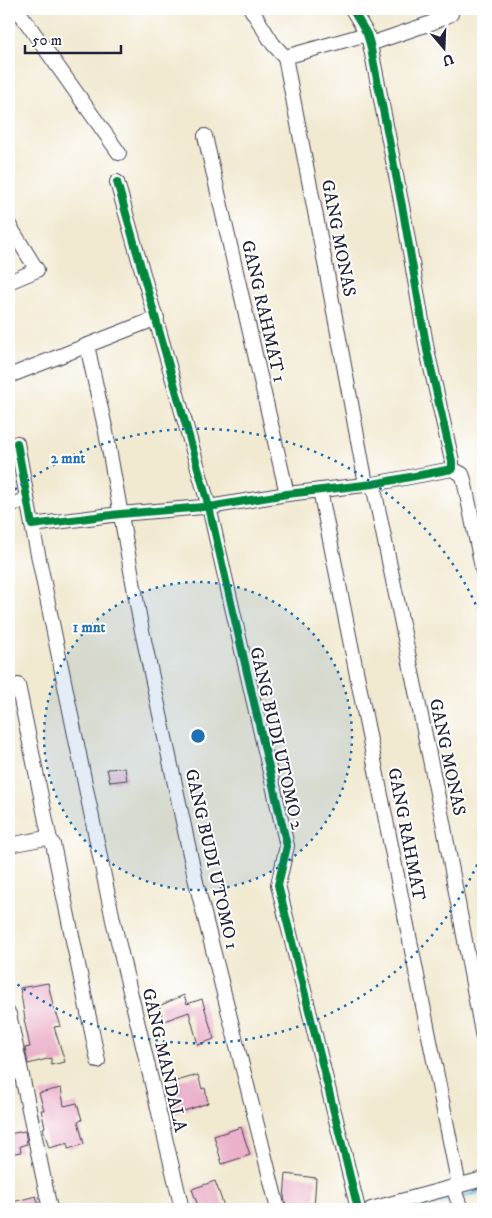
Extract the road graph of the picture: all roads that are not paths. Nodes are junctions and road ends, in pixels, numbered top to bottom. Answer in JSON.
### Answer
{"nodes":[{"id":1,"x":17,"y":9,"type":"edge"},
{"id":2,"x":251,"y":9,"type":"edge"},
{"id":3,"x":352,"y":9,"type":"edge"},
{"id":4,"x":448,"y":9,"type":"edge"},
{"id":5,"x":368,"y":39,"type":"junction"},
{"id":6,"x":285,"y":57,"type":"junction"},
{"id":7,"x":205,"y":136,"type":"dead end"},
{"id":8,"x":119,"y":153,"type":"dead end"},
{"id":9,"x":117,"y":182,"type":"dead end"},
{"id":10,"x":9,"y":225,"type":"edge"},
{"id":11,"x":9,"y":282,"type":"edge"},
{"id":12,"x":157,"y":318,"type":"junction"},
{"id":13,"x":87,"y":345,"type":"junction"},
{"id":14,"x":9,"y":376,"type":"edge"},
{"id":15,"x":17,"y":443,"type":"dead end"},
{"id":16,"x":452,"y":469,"type":"junction"},
{"id":17,"x":370,"y":484,"type":"junction"},
{"id":18,"x":320,"y":490,"type":"junction"},
{"id":19,"x":287,"y":494,"type":"junction"},
{"id":20,"x":27,"y":501,"type":"junction"},
{"id":21,"x":9,"y":504,"type":"edge"},
{"id":22,"x":209,"y":507,"type":"junction"},
{"id":23,"x":120,"y":514,"type":"junction"},
{"id":24,"x":32,"y":525,"type":"junction"},
{"id":25,"x":483,"y":572,"type":"edge"},
{"id":26,"x":18,"y":686,"type":"dead end"},
{"id":27,"x":50,"y":840,"type":"junction"},
{"id":28,"x":9,"y":845,"type":"edge"},
{"id":29,"x":9,"y":1014,"type":"edge"},
{"id":30,"x":483,"y":1038,"type":"edge"},
{"id":31,"x":98,"y":1061,"type":"dead end"},
{"id":32,"x":483,"y":1179,"type":"edge"},
{"id":33,"x":456,"y":1186,"type":"junction"},
{"id":34,"x":50,"y":1209,"type":"edge"},
{"id":35,"x":182,"y":1209,"type":"edge"},
{"id":36,"x":278,"y":1209,"type":"edge"},
{"id":37,"x":358,"y":1209,"type":"edge"},
{"id":38,"x":371,"y":1209,"type":"edge"},
{"id":39,"x":461,"y":1209,"type":"edge"}],
"edges":[{"from":1,"to":8,"type":"street"},
{"from":2,"to":6,"type":"street","name":"GANG MONAS"},
{"from":3,"to":5,"type":"street"},
{"from":4,"to":5,"type":"street"},
{"from":5,"to":6,"type":"street"},
{"from":5,"to":16,"type":"street"},
{"from":6,"to":17,"type":"street","name":"GANG MONAS"},
{"from":7,"to":19,"type":"street","name":"GANG RAHMAT 1"},
{"from":9,"to":12,"type":"street","name":"GANG BUDI UTOMO 2"},
{"from":10,"to":11,"type":"street"},
{"from":12,"to":13,"type":"street"},
{"from":12,"to":22,"type":"street","name":"GANG BUDI UTOMO 2"},
{"from":13,"to":14,"type":"street"},
{"from":13,"to":23,"type":"street","name":"GANG BUDI UTOMO 1"},
{"from":15,"to":20,"type":"street","name":"GANG MANDALA"},
{"from":16,"to":17,"type":"street"},
{"from":16,"to":25,"type":"street"},
{"from":17,"to":18,"type":"street"},
{"from":17,"to":30,"type":"street","name":"GANG MONAS"},
{"from":18,"to":19,"type":"street"},
{"from":18,"to":33,"type":"street","name":"GANG RAHMAT"},
{"from":19,"to":22,"type":"street"},
{"from":20,"to":21,"type":"street"},
{"from":20,"to":24,"type":"street","name":"GANG MANDALA"},
{"from":22,"to":23,"type":"street"},
{"from":22,"to":37,"type":"street","name":"GANG BUDI UTOMO 2"},
{"from":23,"to":24,"type":"street"},
{"from":23,"to":36,"type":"street","name":"GANG BUDI UTOMO 1"},
{"from":24,"to":35,"type":"street","name":"GANG MANDALA"},
{"from":26,"to":27,"type":"street"},
{"from":27,"to":28,"type":"street"},
{"from":27,"to":31,"type":"street"},
{"from":29,"to":34,"type":"street"},
{"from":32,"to":33,"type":"street"},
{"from":33,"to":38,"type":"street"},
{"from":33,"to":39,"type":"street","name":"GANG RAHMAT"}]}
